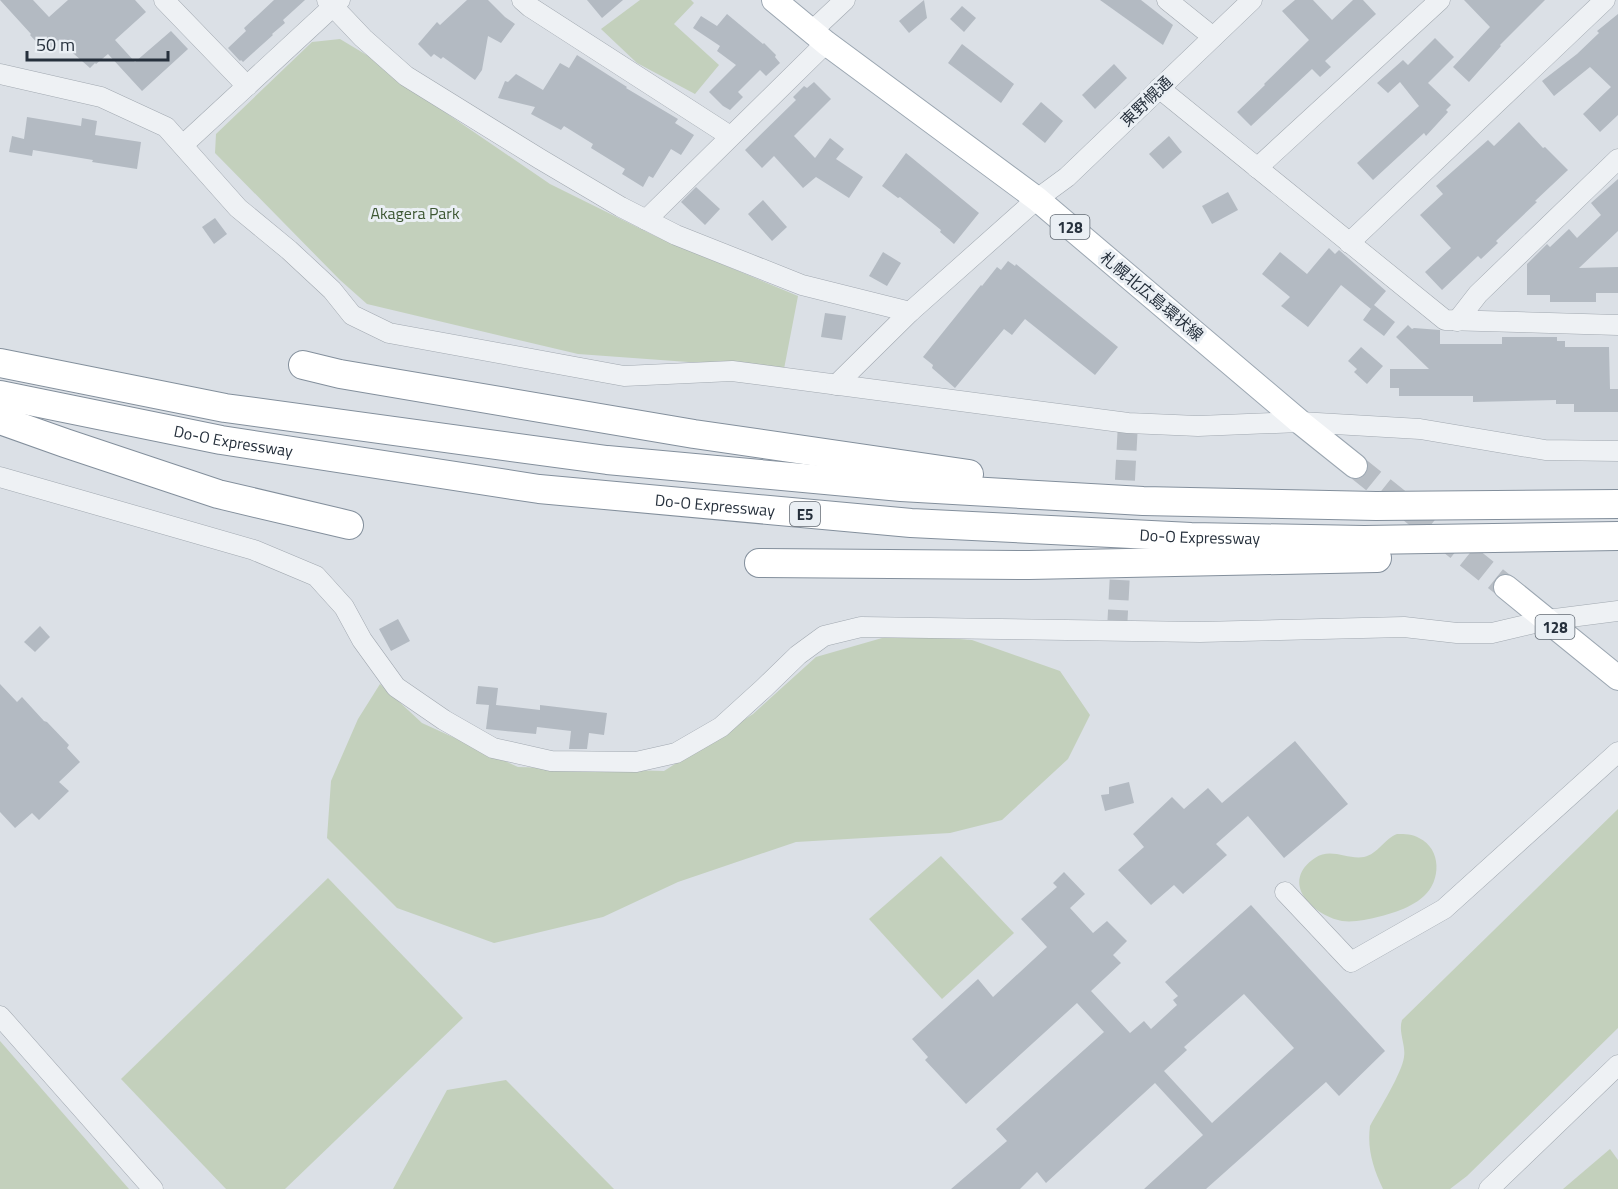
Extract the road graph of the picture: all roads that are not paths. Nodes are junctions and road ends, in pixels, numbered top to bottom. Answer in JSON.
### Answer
{"nodes":[{"id":1,"x":164,"y":0,"type":"edge"},
{"id":2,"x":522,"y":0,"type":"edge"},
{"id":3,"x":774,"y":0,"type":"edge"},
{"id":4,"x":845,"y":0,"type":"edge"},
{"id":5,"x":1167,"y":0,"type":"edge"},
{"id":6,"x":1252,"y":0,"type":"edge"},
{"id":7,"x":1440,"y":0,"type":"edge"},
{"id":8,"x":1605,"y":0,"type":"edge"},
{"id":9,"x":334,"y":2,"type":"edge"},
{"id":10,"x":819,"y":37,"type":"junction"},
{"id":11,"x":1213,"y":37,"type":"junction"},
{"id":12,"x":0,"y":74,"type":"edge"},
{"id":13,"x":247,"y":86,"type":"junction"},
{"id":14,"x":1159,"y":88,"type":"junction"},
{"id":15,"x":730,"y":136,"type":"junction"},
{"id":16,"x":183,"y":145,"type":"junction"},
{"id":17,"x":1618,"y":159,"type":"edge"},
{"id":18,"x":1257,"y":168,"type":"junction"},
{"id":19,"x":1037,"y":199,"type":"junction"},
{"id":20,"x":646,"y":220,"type":"junction"},
{"id":21,"x":1349,"y":243,"type":"junction"},
{"id":22,"x":910,"y":312,"type":"junction"},
{"id":23,"x":1457,"y":321,"type":"junction"},
{"id":24,"x":1618,"y":325,"type":"edge"},
{"id":25,"x":0,"y":363,"type":"edge"},
{"id":26,"x":303,"y":365,"type":"dead end"},
{"id":27,"x":836,"y":385,"type":"junction"},
{"id":28,"x":0,"y":395,"type":"edge"},
{"id":29,"x":0,"y":420,"type":"edge"},
{"id":30,"x":1300,"y":422,"type":"junction"},
{"id":31,"x":1618,"y":451,"type":"edge"},
{"id":32,"x":1355,"y":466,"type":"tunnel mouth"},
{"id":33,"x":0,"y":477,"type":"edge"},
{"id":34,"x":1143,"y":501,"type":"junction"},
{"id":35,"x":1618,"y":504,"type":"edge"},
{"id":36,"x":349,"y":525,"type":"dead end"},
{"id":37,"x":1618,"y":536,"type":"edge"},
{"id":38,"x":1618,"y":541,"type":"edge"},
{"id":39,"x":759,"y":563,"type":"dead end"},
{"id":40,"x":1506,"y":587,"type":"tunnel mouth"},
{"id":41,"x":1618,"y":611,"type":"edge"},
{"id":42,"x":1546,"y":620,"type":"junction"},
{"id":43,"x":1618,"y":678,"type":"edge"},
{"id":44,"x":1618,"y":752,"type":"edge"},
{"id":45,"x":1285,"y":892,"type":"dead end"},
{"id":46,"x":0,"y":1016,"type":"edge"},
{"id":47,"x":1618,"y":1065,"type":"edge"},
{"id":48,"x":153,"y":1189,"type":"edge"},
{"id":49,"x":1490,"y":1189,"type":"edge"}],
"edges":[{"from":1,"to":13,"type":"street"},
{"from":2,"to":15,"type":"street"},
{"from":3,"to":10,"type":"main road","name":"札幌北広島環状線","number":"128"},
{"from":4,"to":10,"type":"street"},
{"from":5,"to":11,"type":"street"},
{"from":6,"to":11,"type":"street","name":"東野幌通"},
{"from":7,"to":18,"type":"street"},
{"from":8,"to":21,"type":"street"},
{"from":9,"to":13,"type":"street"},
{"from":9,"to":20,"type":"street"},
{"from":10,"to":15,"type":"street"},
{"from":10,"to":19,"type":"main road","name":"札幌北広島環状線","number":"128"},
{"from":11,"to":14,"type":"street","name":"東野幌通"},
{"from":12,"to":16,"type":"street"},
{"from":13,"to":16,"type":"street"},
{"from":14,"to":18,"type":"street"},
{"from":14,"to":19,"type":"street","name":"東野幌通"},
{"from":15,"to":20,"type":"street"},
{"from":16,"to":27,"type":"street"},
{"from":17,"to":23,"type":"street"},
{"from":18,"to":21,"type":"street"},
{"from":19,"to":22,"type":"street","name":"東野幌通"},
{"from":19,"to":30,"type":"main road","name":"札幌北広島環状線","number":"128"},
{"from":20,"to":22,"type":"street"},
{"from":21,"to":23,"type":"street"},
{"from":22,"to":27,"type":"street","name":"東野幌通"},
{"from":23,"to":24,"type":"street"},
{"from":25,"to":34,"type":"highway","name":"Do-O Expressway","number":"E5"},
{"from":26,"to":34,"type":"highway"},
{"from":27,"to":30,"type":"street"},
{"from":28,"to":37,"type":"highway","name":"Do-O Expressway","number":"E5"},
{"from":29,"to":36,"type":"highway"},
{"from":30,"to":31,"type":"street"},
{"from":30,"to":32,"type":"main road","name":"札幌北広島環状線","number":"128"},
{"from":33,"to":42,"type":"street"},
{"from":34,"to":35,"type":"highway","name":"Do-O Expressway","number":"E5"},
{"from":38,"to":39,"type":"highway"},
{"from":40,"to":42,"type":"main road","number":"128"},
{"from":41,"to":42,"type":"street"},
{"from":42,"to":43,"type":"main road","number":"128"},
{"from":44,"to":45,"type":"street"},
{"from":46,"to":48,"type":"street"},
{"from":47,"to":49,"type":"street"}]}
